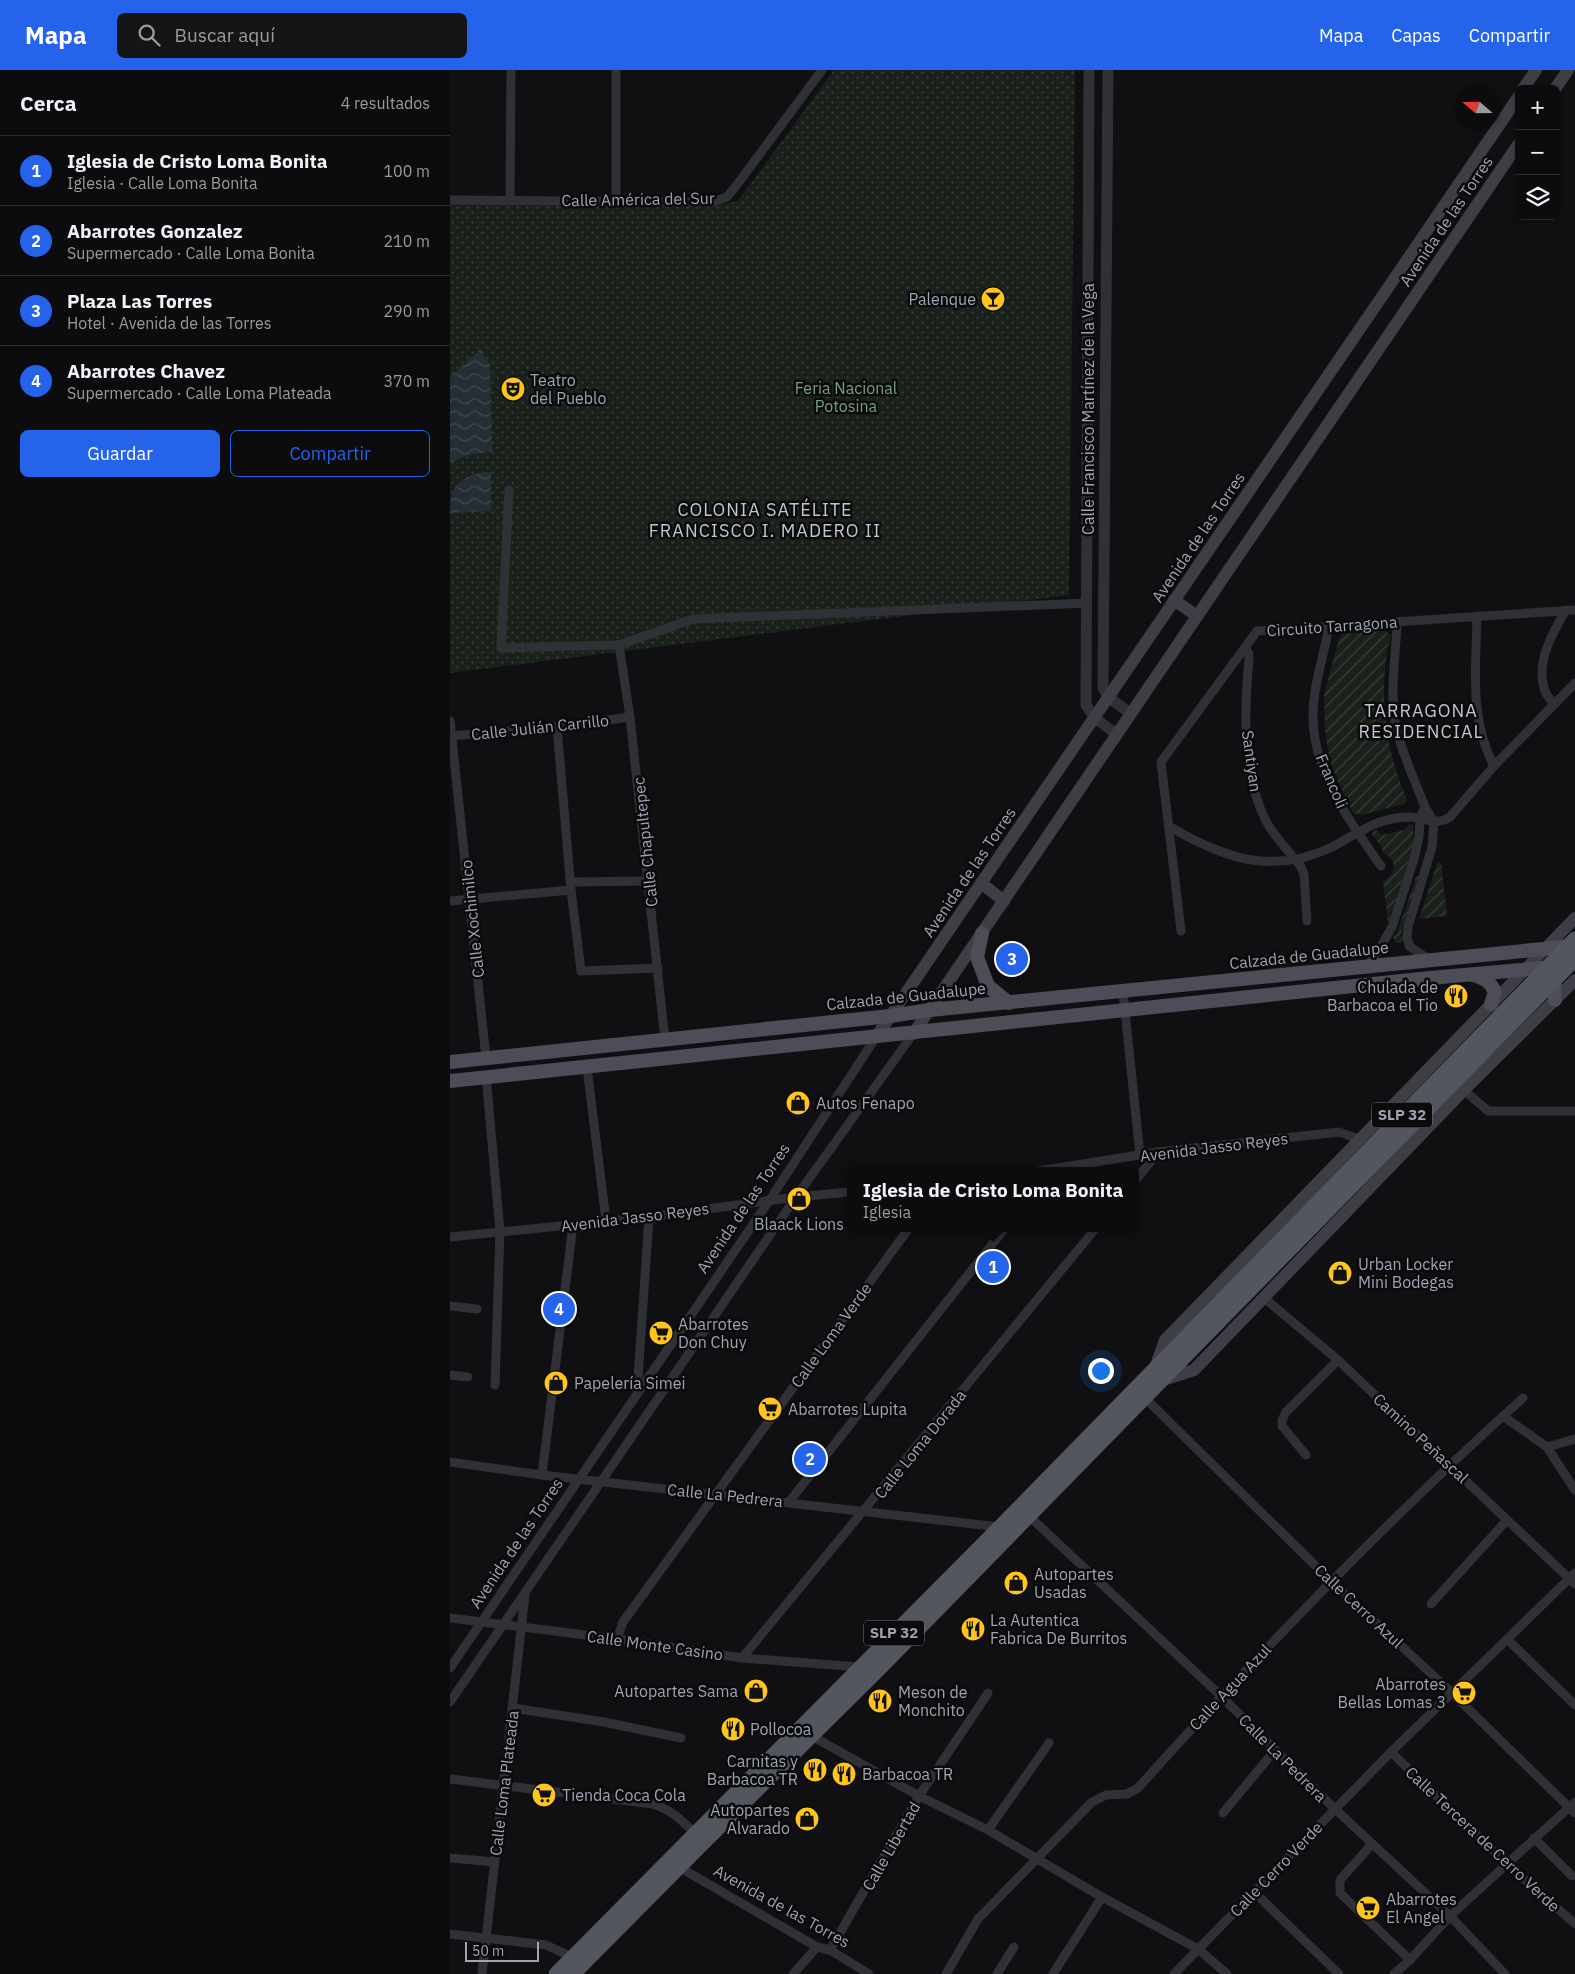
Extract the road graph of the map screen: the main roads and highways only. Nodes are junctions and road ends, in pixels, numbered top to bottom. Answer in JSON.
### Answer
{"nodes":[{"id":1,"x":1536,"y":70,"type":"edge"},
{"id":2,"x":1568,"y":70,"type":"edge"},
{"id":3,"x":1527,"y":85,"type":"edge"},
{"id":4,"x":1558,"y":85,"type":"edge"},
{"id":5,"x":1515,"y":102,"type":"edge"},
{"id":6,"x":1515,"y":148,"type":"edge"},
{"id":7,"x":1174,"y":600,"type":"junction"},
{"id":8,"x":1197,"y":616,"type":"junction"},
{"id":9,"x":981,"y":883,"type":"junction"},
{"id":10,"x":1004,"y":901,"type":"junction"},
{"id":11,"x":1575,"y":918,"type":"edge"},
{"id":12,"x":982,"y":933,"type":"junction"},
{"id":13,"x":1575,"y":939,"type":"edge"},
{"id":14,"x":1575,"y":946,"type":"edge"},
{"id":15,"x":1546,"y":948,"type":"junction"},
{"id":16,"x":1575,"y":958,"type":"edge"},
{"id":17,"x":1575,"y":965,"type":"edge"},
{"id":18,"x":1553,"y":967,"type":"junction"},
{"id":19,"x":1526,"y":969,"type":"junction"},
{"id":20,"x":1469,"y":974,"type":"junction"},
{"id":21,"x":1575,"y":980,"type":"edge"},
{"id":22,"x":1555,"y":1000,"type":"junction"},
{"id":23,"x":1008,"y":1003,"type":"junction"},
{"id":24,"x":1491,"y":1004,"type":"junction"},
{"id":25,"x":930,"y":1010,"type":"junction"},
{"id":26,"x":890,"y":1016,"type":"junction"},
{"id":27,"x":797,"y":1026,"type":"junction"},
{"id":28,"x":913,"y":1034,"type":"junction"},
{"id":29,"x":1518,"y":1036,"type":"junction"},
{"id":30,"x":876,"y":1037,"type":"junction"},
{"id":31,"x":799,"y":1044,"type":"junction"},
{"id":32,"x":450,"y":1062,"type":"edge"},
{"id":33,"x":450,"y":1081,"type":"edge"},
{"id":34,"x":1235,"y":1296,"type":"junction"},
{"id":35,"x":1158,"y":1376,"type":"junction"},
{"id":36,"x":556,"y":1974,"type":"edge"},
{"id":37,"x":573,"y":1974,"type":"edge"}],
"edges":[{"from":1,"to":3,"type":"main road"},
{"from":2,"to":4,"type":"main road"},
{"from":5,"to":7,"type":"main road","name":"Avenida de las Torres"},
{"from":6,"to":8,"type":"main road","name":"Avenida de las Torres"},
{"from":7,"to":8,"type":"main road"},
{"from":7,"to":9,"type":"main road","name":"Avenida de las Torres"},
{"from":8,"to":10,"type":"main road","name":"Avenida de las Torres"},
{"from":9,"to":10,"type":"main road"},
{"from":9,"to":26,"type":"main road","name":"Avenida de las Torres"},
{"from":10,"to":12,"type":"main road","name":"Avenida de las Torres"},
{"from":11,"to":15,"type":"main road"},
{"from":12,"to":23,"type":"main road"},
{"from":12,"to":25,"type":"main road","name":"Avenida de las Torres"},
{"from":13,"to":34,"type":"highway","number":"SLP 32","bridge":true},
{"from":14,"to":15,"type":"main road","name":"Calzada de Guadalupe"},
{"from":15,"to":18,"type":"main road"},
{"from":15,"to":19,"type":"main road"},
{"from":15,"to":23,"type":"main road","name":"Calzada de Guadalupe"},
{"from":16,"to":34,"type":"highway","number":"SLP 32","bridge":true},
{"from":17,"to":18,"type":"main road"},
{"from":18,"to":19,"type":"main road"},
{"from":18,"to":22,"type":"main road"},
{"from":19,"to":20,"type":"main road"},
{"from":19,"to":24,"type":"main road"},
{"from":20,"to":24,"type":"main road"},
{"from":20,"to":28,"type":"main road"},
{"from":21,"to":22,"type":"main road"},
{"from":22,"to":29,"type":"main road"},
{"from":23,"to":25,"type":"main road","name":"Calzada de Guadalupe"},
{"from":24,"to":29,"type":"main road"},
{"from":24,"to":35,"type":"main road"},
{"from":25,"to":26,"type":"main road","name":"Calzada de Guadalupe"},
{"from":25,"to":28,"type":"main road","name":"Avenida de las Torres"},
{"from":26,"to":27,"type":"main road","name":"Calzada de Guadalupe"},
{"from":26,"to":30,"type":"main road","name":"Avenida de las Torres"},
{"from":27,"to":31,"type":"main road"},
{"from":27,"to":32,"type":"main road","name":"Calzada de Guadalupe"},
{"from":28,"to":30,"type":"main road"},
{"from":29,"to":35,"type":"main road"},
{"from":30,"to":31,"type":"main road"},
{"from":31,"to":33,"type":"main road"},
{"from":34,"to":35,"type":"highway","number":"SLP 32"},
{"from":35,"to":36,"type":"highway","number":"SLP 32"},
{"from":35,"to":37,"type":"highway","number":"SLP 32"}]}
